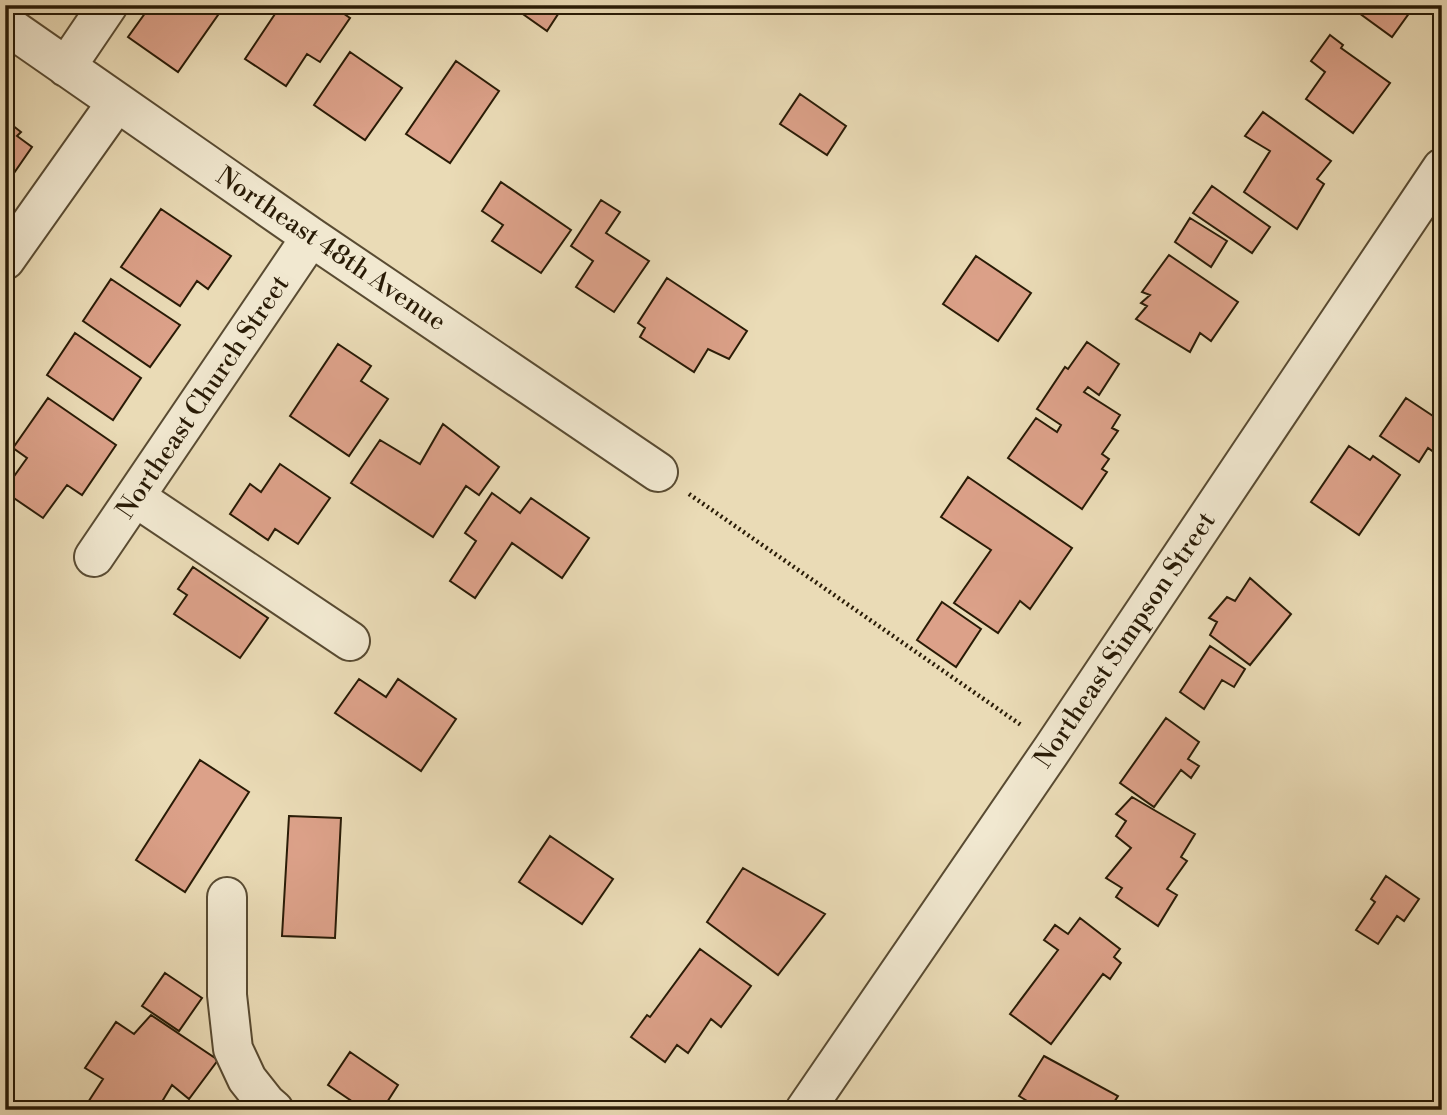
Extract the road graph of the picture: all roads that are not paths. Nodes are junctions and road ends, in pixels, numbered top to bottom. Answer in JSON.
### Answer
{"nodes":[{"id":1,"x":108,"y":5,"type":"edge"},
{"id":2,"x":5,"y":24,"type":"edge"},
{"id":3,"x":66,"y":66,"type":"junction"},
{"id":4,"x":117,"y":102,"type":"junction"},
{"id":5,"x":1442,"y":168,"type":"edge"},
{"id":6,"x":311,"y":237,"type":"junction"},
{"id":7,"x":5,"y":260,"type":"edge"},
{"id":8,"x":658,"y":472,"type":"road end"},
{"id":9,"x":135,"y":497,"type":"junction"},
{"id":10,"x":94,"y":557,"type":"dead end"},
{"id":11,"x":350,"y":642,"type":"dead end"},
{"id":12,"x":227,"y":897,"type":"dead end"},
{"id":13,"x":270,"y":1106,"type":"edge"},
{"id":14,"x":805,"y":1110,"type":"edge"}],
"edges":[{"from":1,"to":3,"type":"street"},
{"from":2,"to":3,"type":"street","name":"Northeast 48th Avenue"},
{"from":3,"to":4,"type":"street","name":"Northeast 48th Avenue"},
{"from":4,"to":6,"type":"street","name":"Northeast 48th Avenue"},
{"from":4,"to":7,"type":"street"},
{"from":5,"to":14,"type":"street","name":"Northeast Simpson Street"},
{"from":6,"to":8,"type":"street","name":"Northeast 48th Avenue"},
{"from":6,"to":9,"type":"street","name":"Northeast Church Street"},
{"from":9,"to":10,"type":"street","name":"Northeast Church Street"},
{"from":9,"to":11,"type":"street"},
{"from":12,"to":13,"type":"street"}]}
